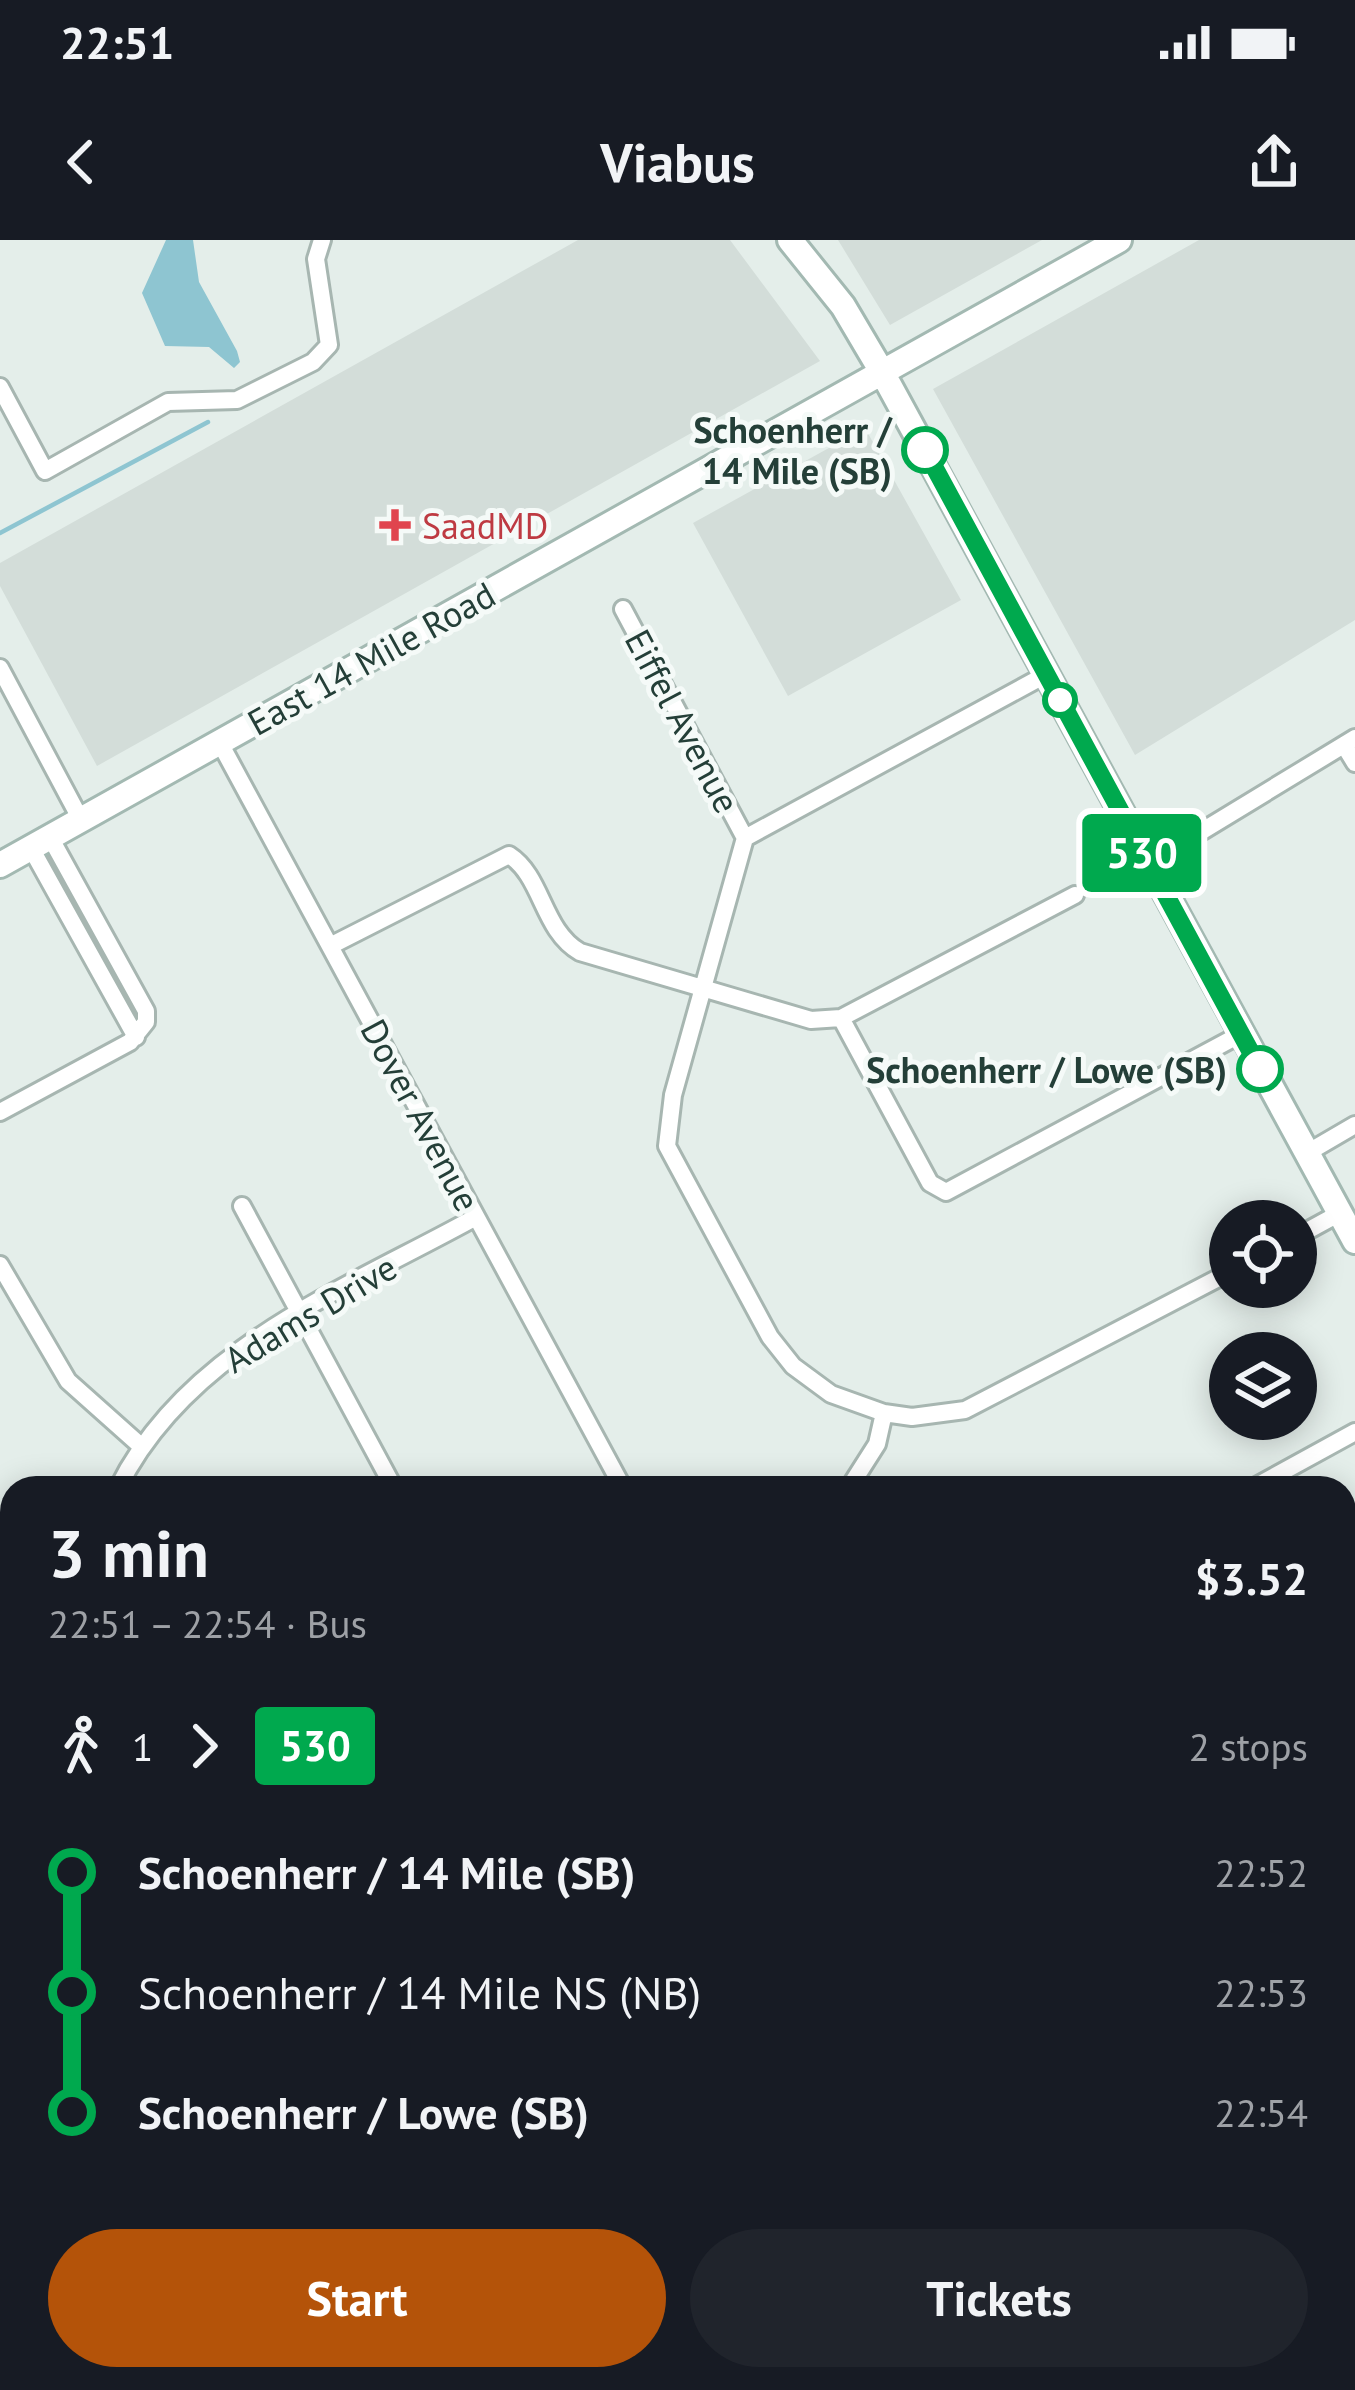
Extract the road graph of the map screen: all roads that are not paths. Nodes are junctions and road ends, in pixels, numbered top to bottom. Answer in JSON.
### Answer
{"nodes":[{"id":1,"x":322,"y":240,"type":"edge"},
{"id":2,"x":790,"y":240,"type":"edge"},
{"id":3,"x":1119,"y":240,"type":"edge"},
{"id":4,"x":882,"y":372,"type":"junction"},
{"id":5,"x":0,"y":387,"type":"edge"},
{"id":6,"x":623,"y":609,"type":"dead end"},
{"id":7,"x":0,"y":668,"type":"edge"},
{"id":8,"x":1047,"y":674,"type":"junction"},
{"id":9,"x":220,"y":742,"type":"junction"},
{"id":10,"x":1349,"y":742,"type":"edge"},
{"id":11,"x":1355,"y":763,"type":"edge"},
{"id":12,"x":81,"y":820,"type":"junction"},
{"id":13,"x":745,"y":838,"type":"junction"},
{"id":14,"x":41,"y":843,"type":"junction"},
{"id":15,"x":1148,"y":864,"type":"junction"},
{"id":16,"x":0,"y":866,"type":"edge"},
{"id":17,"x":1075,"y":895,"type":"dead end"},
{"id":18,"x":330,"y":946,"type":"junction"},
{"id":19,"x":704,"y":989,"type":"junction"},
{"id":20,"x":841,"y":1018,"type":"junction"},
{"id":21,"x":1241,"y":1034,"type":"junction"},
{"id":22,"x":0,"y":1112,"type":"edge"},
{"id":23,"x":1355,"y":1125,"type":"edge"},
{"id":24,"x":1306,"y":1153,"type":"junction"},
{"id":25,"x":242,"y":1206,"type":"dead end"},
{"id":26,"x":1340,"y":1213,"type":"junction"},
{"id":27,"x":476,"y":1217,"type":"junction"},
{"id":28,"x":1317,"y":1226,"type":"edge"},
{"id":29,"x":1355,"y":1241,"type":"edge"},
{"id":30,"x":0,"y":1265,"type":"edge"},
{"id":31,"x":1209,"y":1284,"type":"edge"},
{"id":32,"x":300,"y":1313,"type":"junction"},
{"id":33,"x":884,"y":1413,"type":"junction"},
{"id":34,"x":1355,"y":1432,"type":"edge"},
{"id":35,"x":142,"y":1447,"type":"junction"},
{"id":36,"x":125,"y":1476,"type":"edge"},
{"id":37,"x":388,"y":1476,"type":"edge"},
{"id":38,"x":616,"y":1476,"type":"edge"},
{"id":39,"x":857,"y":1476,"type":"edge"},
{"id":40,"x":1275,"y":1476,"type":"edge"}],
"edges":[{"from":1,"to":5,"type":"street"},
{"from":2,"to":4,"type":"main road"},
{"from":3,"to":4,"type":"main road","name":"East 14 Mile Road"},
{"from":4,"to":8,"type":"main road"},
{"from":4,"to":9,"type":"main road","name":"East 14 Mile Road"},
{"from":6,"to":13,"type":"street","name":"Eiffel Avenue"},
{"from":7,"to":12,"type":"street"},
{"from":8,"to":13,"type":"street"},
{"from":8,"to":15,"type":"main road"},
{"from":9,"to":12,"type":"main road","name":"East 14 Mile Road"},
{"from":9,"to":18,"type":"street","name":"Dover Avenue"},
{"from":10,"to":11,"type":"street"},
{"from":10,"to":15,"type":"street"},
{"from":12,"to":14,"type":"main road","name":"East 14 Mile Road"},
{"from":13,"to":19,"type":"street","name":"Eiffel Avenue"},
{"from":14,"to":16,"type":"main road","name":"East 14 Mile Road"},
{"from":14,"to":22,"type":"street"},
{"from":15,"to":21,"type":"main road"},
{"from":17,"to":20,"type":"street"},
{"from":18,"to":19,"type":"street"},
{"from":18,"to":27,"type":"street","name":"Dover Avenue"},
{"from":19,"to":20,"type":"street"},
{"from":19,"to":33,"type":"street","name":"Eiffel Avenue"},
{"from":20,"to":21,"type":"street"},
{"from":21,"to":24,"type":"main road"},
{"from":23,"to":24,"type":"street"},
{"from":24,"to":26,"type":"main road"},
{"from":25,"to":32,"type":"street"},
{"from":26,"to":28,"type":"street"},
{"from":26,"to":29,"type":"main road"},
{"from":27,"to":32,"type":"street","name":"Adams Drive"},
{"from":27,"to":38,"type":"street","name":"Dover Avenue"},
{"from":30,"to":35,"type":"street"},
{"from":31,"to":33,"type":"street"},
{"from":32,"to":35,"type":"street","name":"Adams Drive"},
{"from":32,"to":37,"type":"street"},
{"from":33,"to":39,"type":"street"},
{"from":34,"to":40,"type":"street"},
{"from":35,"to":36,"type":"street","name":"Adams Drive"}]}
